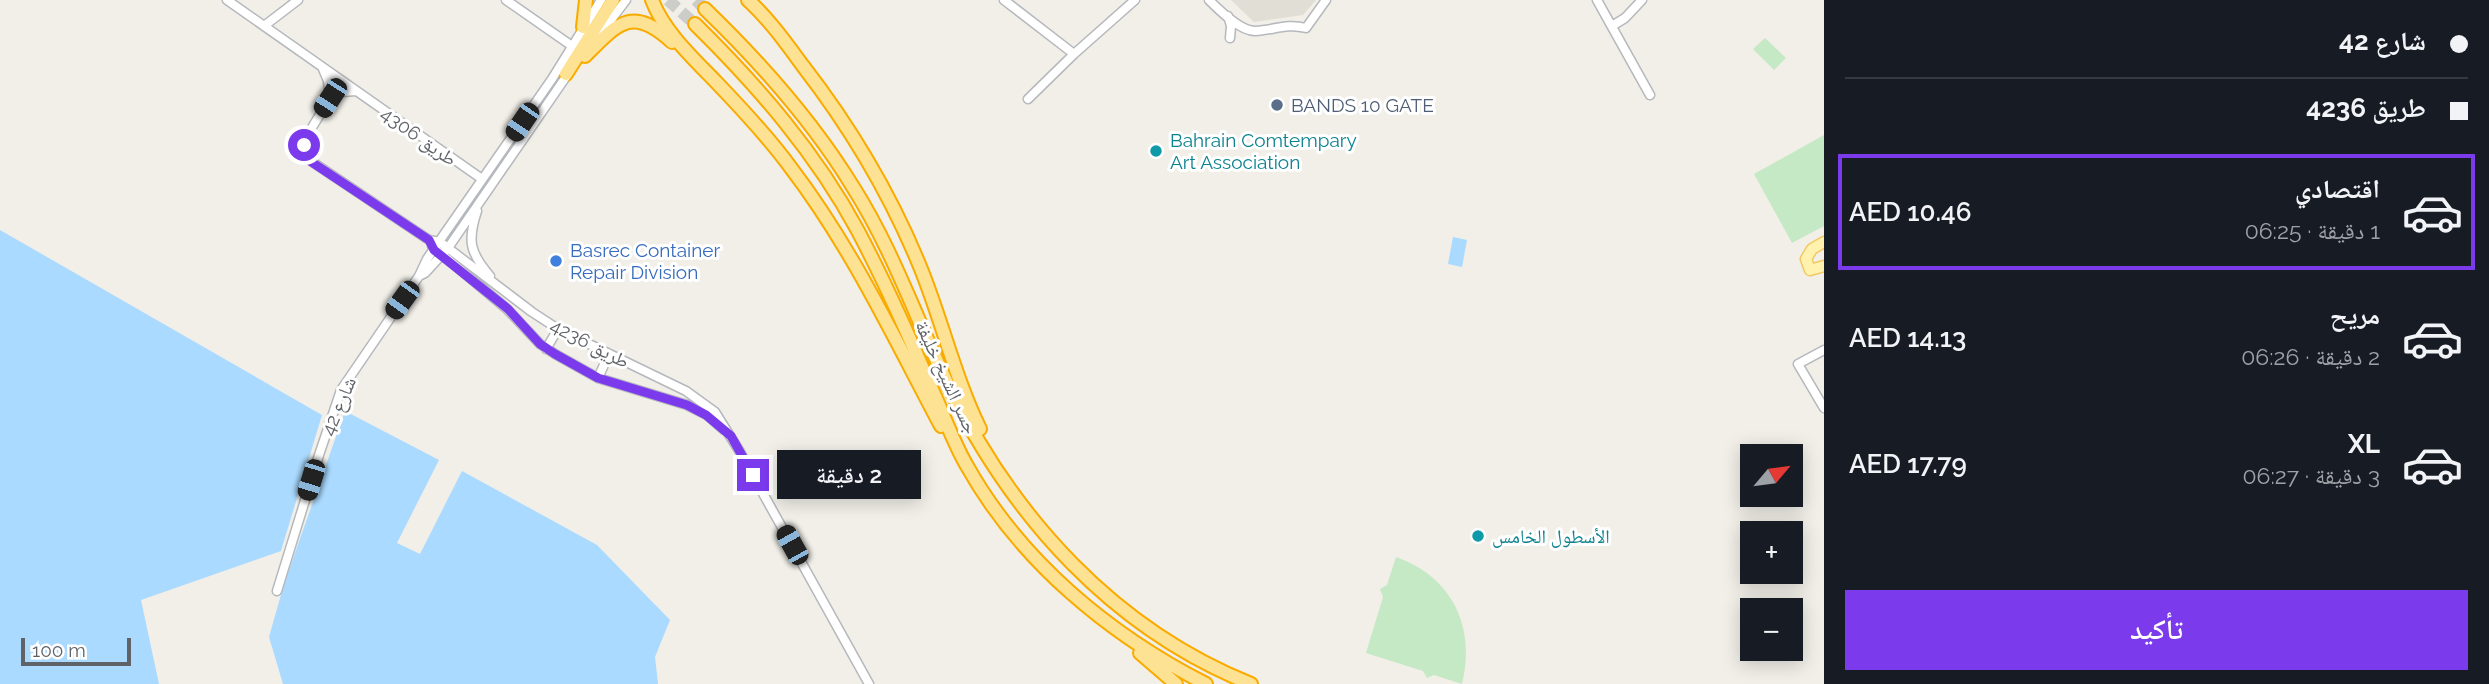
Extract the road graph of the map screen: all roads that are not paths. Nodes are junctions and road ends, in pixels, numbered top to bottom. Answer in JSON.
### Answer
{"nodes":[{"id":1,"x":227,"y":0,"type":"edge"},
{"id":2,"x":298,"y":0,"type":"edge"},
{"id":3,"x":506,"y":0,"type":"edge"},
{"id":4,"x":586,"y":0,"type":"edge"},
{"id":5,"x":601,"y":0,"type":"edge"},
{"id":6,"x":612,"y":0,"type":"edge"},
{"id":7,"x":626,"y":0,"type":"edge"},
{"id":8,"x":652,"y":0,"type":"edge"},
{"id":9,"x":660,"y":0,"type":"edge"},
{"id":10,"x":748,"y":0,"type":"edge"},
{"id":11,"x":759,"y":0,"type":"edge"},
{"id":12,"x":1004,"y":0,"type":"edge"},
{"id":13,"x":1135,"y":0,"type":"edge"},
{"id":14,"x":1209,"y":0,"type":"edge"},
{"id":15,"x":1326,"y":0,"type":"edge"},
{"id":16,"x":1597,"y":0,"type":"edge"},
{"id":17,"x":1642,"y":0,"type":"edge"},
{"id":18,"x":705,"y":9,"type":"tunnel mouth"},
{"id":19,"x":1226,"y":14,"type":"junction"},
{"id":20,"x":695,"y":24,"type":"tunnel mouth"},
{"id":21,"x":264,"y":26,"type":"junction"},
{"id":22,"x":1612,"y":26,"type":"junction"},
{"id":23,"x":583,"y":27,"type":"junction"},
{"id":24,"x":670,"y":30,"type":"junction"},
{"id":25,"x":1230,"y":38,"type":"dead end"},
{"id":26,"x":572,"y":46,"type":"junction"},
{"id":27,"x":789,"y":47,"type":"junction"},
{"id":28,"x":1074,"y":54,"type":"junction"},
{"id":29,"x":585,"y":56,"type":"junction"},
{"id":30,"x":696,"y":62,"type":"junction"},
{"id":31,"x":322,"y":67,"type":"junction"},
{"id":32,"x":566,"y":75,"type":"junction"},
{"id":33,"x":356,"y":91,"type":"junction"},
{"id":34,"x":1650,"y":95,"type":"dead end"},
{"id":35,"x":330,"y":98,"type":"junction"},
{"id":36,"x":1028,"y":99,"type":"dead end"},
{"id":37,"x":527,"y":114,"type":"junction"},
{"id":38,"x":535,"y":120,"type":"junction"},
{"id":39,"x":482,"y":179,"type":"junction"},
{"id":40,"x":481,"y":201,"type":"junction"},
{"id":41,"x":429,"y":240,"type":"junction"},
{"id":42,"x":440,"y":242,"type":"junction"},
{"id":43,"x":1824,"y":242,"type":"edge"},
{"id":44,"x":448,"y":248,"type":"junction"},
{"id":45,"x":434,"y":250,"type":"junction"},
{"id":46,"x":442,"y":256,"type":"junction"},
{"id":47,"x":1824,"y":266,"type":"edge"},
{"id":48,"x":419,"y":276,"type":"junction"},
{"id":49,"x":502,"y":288,"type":"junction"},
{"id":50,"x":558,"y":328,"type":"junction"},
{"id":51,"x":546,"y":349,"type":"junction"},
{"id":52,"x":1824,"y":350,"type":"edge"},
{"id":53,"x":608,"y":354,"type":"junction"},
{"id":54,"x":598,"y":378,"type":"junction"},
{"id":55,"x":1823,"y":403,"type":"edge"},
{"id":56,"x":731,"y":436,"type":"junction"},
{"id":57,"x":966,"y":465,"type":"junction"},
{"id":58,"x":1000,"y":478,"type":"junction"},
{"id":59,"x":276,"y":591,"type":"dead end"},
{"id":60,"x":1126,"y":636,"type":"junction"},
{"id":61,"x":869,"y":684,"type":"edge"},
{"id":62,"x":1176,"y":684,"type":"edge"},
{"id":63,"x":1206,"y":684,"type":"edge"},
{"id":64,"x":1251,"y":684,"type":"edge"}],
"edges":[{"from":1,"to":21,"type":"street","name":"طريق 4306"},
{"from":2,"to":21,"type":"street"},
{"from":3,"to":26,"type":"street"},
{"from":4,"to":23,"type":"highway"},
{"from":5,"to":23,"type":"street","name":"شارع 42"},
{"from":6,"to":32,"type":"highway"},
{"from":7,"to":29,"type":"street","name":"شارع 42"},
{"from":8,"to":24,"type":"highway"},
{"from":9,"to":24,"type":"highway"},
{"from":10,"to":27,"type":"highway"},
{"from":11,"to":27,"type":"highway"},
{"from":12,"to":28,"type":"street"},
{"from":13,"to":28,"type":"street"},
{"from":14,"to":19,"type":"street"},
{"from":15,"to":19,"type":"street"},
{"from":16,"to":22,"type":"street"},
{"from":17,"to":22,"type":"street"},
{"from":18,"to":58,"type":"highway","name":"جسر الشيخ خليفة"},
{"from":19,"to":25,"type":"street"},
{"from":20,"to":57,"type":"highway","name":"جسر الشيخ خليفة"},
{"from":21,"to":31,"type":"street","name":"طريق 4306"},
{"from":22,"to":34,"type":"street"},
{"from":23,"to":26,"type":"street","name":"شارع 42"},
{"from":24,"to":30,"type":"highway"},
{"from":26,"to":37,"type":"street","name":"شارع 42"},
{"from":27,"to":58,"type":"highway"},
{"from":28,"to":36,"type":"street"},
{"from":29,"to":30,"type":"highway"},
{"from":29,"to":32,"type":"street","name":"شارع 42"},
{"from":30,"to":57,"type":"highway"},
{"from":31,"to":33,"type":"street","name":"طريق 4306"},
{"from":31,"to":35,"type":"street"},
{"from":32,"to":38,"type":"street","name":"شارع 42"},
{"from":33,"to":35,"type":"street"},
{"from":33,"to":39,"type":"street","name":"طريق 4306"},
{"from":35,"to":41,"type":"street"},
{"from":37,"to":38,"type":"street"},
{"from":37,"to":39,"type":"street","name":"شارع 42"},
{"from":38,"to":40,"type":"street","name":"شارع 42"},
{"from":39,"to":42,"type":"street","name":"شارع 42"},
{"from":40,"to":44,"type":"street","name":"شارع 42"},
{"from":40,"to":49,"type":"street"},
{"from":41,"to":42,"type":"street"},
{"from":41,"to":45,"type":"street"},
{"from":42,"to":44,"type":"street"},
{"from":42,"to":45,"type":"street","name":"شارع 42"},
{"from":43,"to":47,"type":"main road"},
{"from":44,"to":46,"type":"street","name":"شارع 42"},
{"from":44,"to":49,"type":"street","name":"طريق 4236"},
{"from":45,"to":46,"type":"street"},
{"from":45,"to":48,"type":"street","name":"شارع 42"},
{"from":46,"to":48,"type":"street","name":"شارع 42"},
{"from":46,"to":51,"type":"street","name":"طريق 4236"},
{"from":48,"to":59,"type":"street","name":"شارع 42"},
{"from":49,"to":50,"type":"street","name":"طريق 4236"},
{"from":50,"to":51,"type":"street"},
{"from":50,"to":53,"type":"street","name":"طريق 4236"},
{"from":51,"to":54,"type":"street","name":"طريق 4236"},
{"from":52,"to":55,"type":"street"},
{"from":53,"to":54,"type":"street"},
{"from":53,"to":56,"type":"street","name":"طريق 4236"},
{"from":54,"to":56,"type":"street","name":"طريق 4236"},
{"from":56,"to":61,"type":"street","name":"طريق 4236"},
{"from":57,"to":60,"type":"highway","name":"جسر الشيخ خليفة"},
{"from":58,"to":64,"type":"highway","name":"جسر الشيخ خليفة"},
{"from":60,"to":62,"type":"highway"},
{"from":60,"to":63,"type":"highway","name":"جسر الشيخ خليفة"}]}
